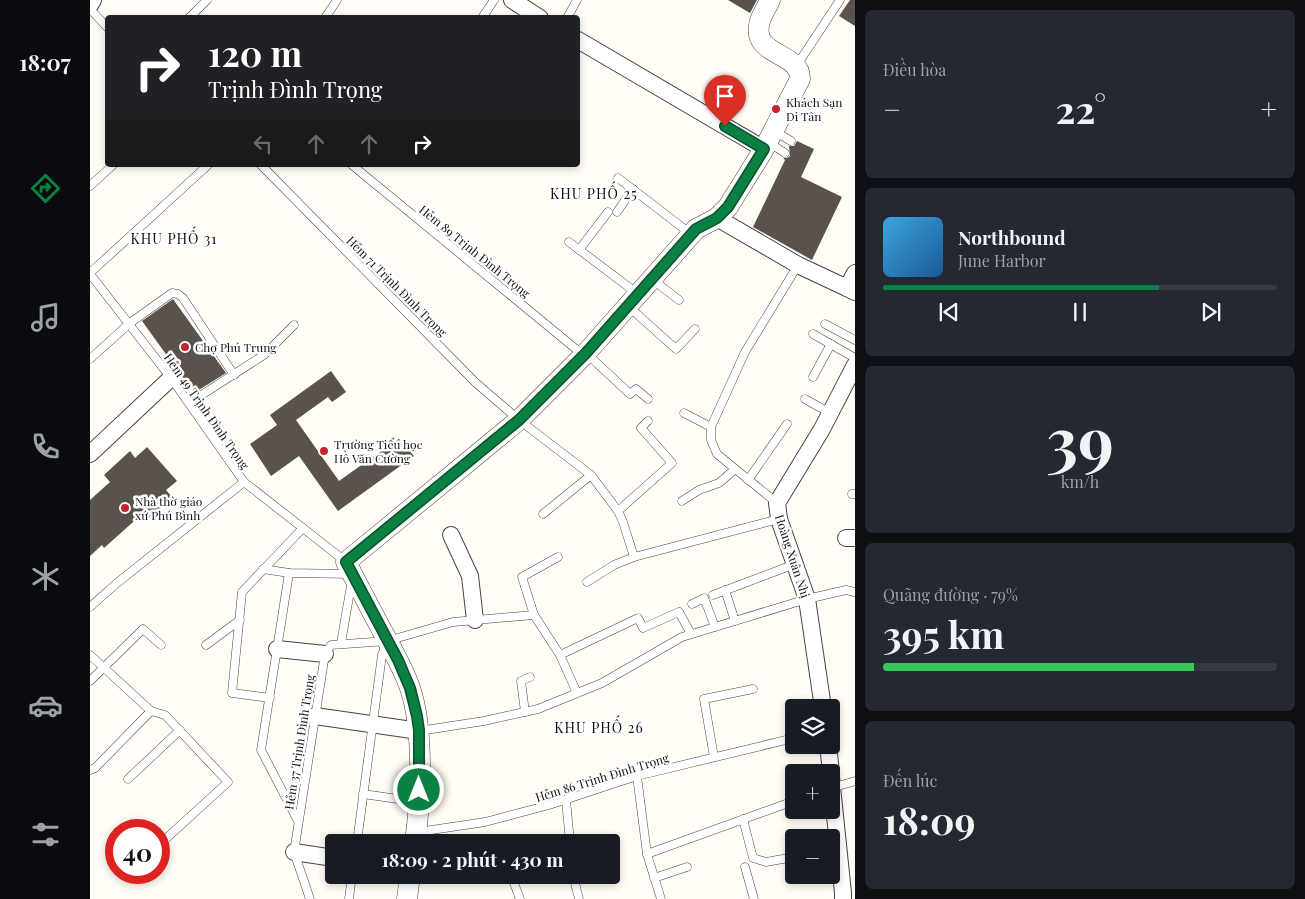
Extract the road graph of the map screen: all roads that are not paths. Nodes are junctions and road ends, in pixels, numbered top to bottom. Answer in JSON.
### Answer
{"nodes":[{"id":1,"x":93,"y":0,"type":"edge"},
{"id":2,"x":207,"y":0,"type":"edge"},
{"id":3,"x":337,"y":0,"type":"edge"},
{"id":4,"x":494,"y":0,"type":"edge"},
{"id":5,"x":512,"y":0,"type":"edge"},
{"id":6,"x":577,"y":0,"type":"edge"},
{"id":7,"x":770,"y":0,"type":"edge"},
{"id":8,"x":840,"y":0,"type":"edge"},
{"id":9,"x":90,"y":5,"type":"edge"},
{"id":10,"x":90,"y":9,"type":"edge"},
{"id":11,"x":192,"y":15,"type":"edge"},
{"id":12,"x":327,"y":15,"type":"edge"},
{"id":13,"x":484,"y":15,"type":"edge"},
{"id":14,"x":532,"y":15,"type":"edge"},
{"id":15,"x":569,"y":15,"type":"edge"},
{"id":16,"x":105,"y":25,"type":"edge"},
{"id":17,"x":580,"y":41,"type":"edge"},
{"id":18,"x":797,"y":66,"type":"junction"},
{"id":19,"x":769,"y":140,"type":"junction"},
{"id":20,"x":791,"y":141,"type":"dead end"},
{"id":21,"x":785,"y":153,"type":"dead end"},
{"id":22,"x":112,"y":167,"type":"edge"},
{"id":23,"x":206,"y":167,"type":"edge"},
{"id":24,"x":263,"y":167,"type":"edge"},
{"id":25,"x":354,"y":167,"type":"edge"},
{"id":26,"x":618,"y":178,"type":"dead end"},
{"id":27,"x":90,"y":186,"type":"edge"},
{"id":28,"x":633,"y":190,"type":"junction"},
{"id":29,"x":717,"y":218,"type":"junction"},
{"id":30,"x":691,"y":234,"type":"junction"},
{"id":31,"x":569,"y":242,"type":"dead end"},
{"id":32,"x":580,"y":250,"type":"junction"},
{"id":33,"x":798,"y":265,"type":"junction"},
{"id":34,"x":855,"y":273,"type":"edge"},
{"id":35,"x":90,"y":274,"type":"edge"},
{"id":36,"x":652,"y":278,"type":"junction"},
{"id":37,"x":851,"y":290,"type":"edge"},
{"id":38,"x":633,"y":300,"type":"junction"},
{"id":39,"x":679,"y":300,"type":"dead end"},
{"id":40,"x":130,"y":323,"type":"junction"},
{"id":41,"x":825,"y":324,"type":"dead end"},
{"id":42,"x":294,"y":325,"type":"dead end"},
{"id":43,"x":695,"y":329,"type":"dead end"},
{"id":44,"x":813,"y":334,"type":"dead end"},
{"id":45,"x":855,"y":340,"type":"edge"},
{"id":46,"x":831,"y":344,"type":"junction"},
{"id":47,"x":585,"y":354,"type":"junction"},
{"id":48,"x":90,"y":358,"type":"edge"},
{"id":49,"x":855,"y":358,"type":"edge"},
{"id":50,"x":855,"y":365,"type":"edge"},
{"id":51,"x":234,"y":374,"type":"junction"},
{"id":52,"x":813,"y":377,"type":"dead end"},
{"id":53,"x":171,"y":378,"type":"junction"},
{"id":54,"x":648,"y":399,"type":"dead end"},
{"id":55,"x":804,"y":399,"type":"dead end"},
{"id":56,"x":189,"y":403,"type":"junction"},
{"id":57,"x":684,"y":413,"type":"dead end"},
{"id":58,"x":830,"y":413,"type":"junction"},
{"id":59,"x":519,"y":420,"type":"junction"},
{"id":60,"x":648,"y":421,"type":"dead end"},
{"id":61,"x":787,"y":424,"type":"dead end"},
{"id":62,"x":711,"y":428,"type":"junction"},
{"id":63,"x":90,"y":454,"type":"edge"},
{"id":64,"x":736,"y":469,"type":"junction"},
{"id":65,"x":591,"y":475,"type":"junction"},
{"id":66,"x":748,"y":480,"type":"junction"},
{"id":67,"x":244,"y":482,"type":"junction"},
{"id":68,"x":682,"y":501,"type":"dead end"},
{"id":69,"x":618,"y":511,"type":"junction"},
{"id":70,"x":778,"y":511,"type":"junction"},
{"id":71,"x":542,"y":514,"type":"dead end"},
{"id":72,"x":303,"y":528,"type":"junction"},
{"id":73,"x":452,"y":535,"type":"dead end"},
{"id":74,"x":558,"y":556,"type":"dead end"},
{"id":75,"x":634,"y":558,"type":"junction"},
{"id":76,"x":795,"y":564,"type":"junction"},
{"id":77,"x":349,"y":568,"type":"junction"},
{"id":78,"x":262,"y":569,"type":"junction"},
{"id":79,"x":290,"y":573,"type":"junction"},
{"id":80,"x":587,"y":582,"type":"dead end"},
{"id":81,"x":725,"y":590,"type":"junction"},
{"id":82,"x":855,"y":592,"type":"edge"},
{"id":83,"x":713,"y":595,"type":"dead end"},
{"id":84,"x":807,"y":599,"type":"junction"},
{"id":85,"x":692,"y":604,"type":"dead end"},
{"id":86,"x":90,"y":607,"type":"edge"},
{"id":87,"x":534,"y":615,"type":"junction"},
{"id":88,"x":240,"y":620,"type":"junction"},
{"id":89,"x":475,"y":620,"type":"junction"},
{"id":90,"x":735,"y":621,"type":"junction"},
{"id":91,"x":715,"y":627,"type":"junction"},
{"id":92,"x":691,"y":634,"type":"junction"},
{"id":93,"x":387,"y":641,"type":"junction"},
{"id":94,"x":341,"y":644,"type":"junction"},
{"id":95,"x":160,"y":645,"type":"dead end"},
{"id":96,"x":206,"y":645,"type":"dead end"},
{"id":97,"x":277,"y":649,"type":"junction"},
{"id":98,"x":325,"y":654,"type":"junction"},
{"id":99,"x":90,"y":655,"type":"edge"},
{"id":100,"x":560,"y":655,"type":"junction"},
{"id":101,"x":104,"y":669,"type":"junction"},
{"id":102,"x":530,"y":677,"type":"dead end"},
{"id":103,"x":90,"y":682,"type":"edge"},
{"id":104,"x":753,"y":689,"type":"dead end"},
{"id":105,"x":577,"y":693,"type":"junction"},
{"id":106,"x":270,"y":698,"type":"junction"},
{"id":107,"x":822,"y":699,"type":"edge"},
{"id":108,"x":151,"y":711,"type":"junction"},
{"id":109,"x":525,"y":712,"type":"junction"},
{"id":110,"x":315,"y":716,"type":"junction"},
{"id":111,"x":372,"y":724,"type":"junction"},
{"id":112,"x":180,"y":730,"type":"junction"},
{"id":113,"x":419,"y":730,"type":"junction"},
{"id":114,"x":785,"y":740,"type":"edge"},
{"id":115,"x":714,"y":757,"type":"junction"},
{"id":116,"x":90,"y":770,"type":"edge"},
{"id":117,"x":637,"y":776,"type":"junction"},
{"id":118,"x":128,"y":779,"type":"dead end"},
{"id":119,"x":840,"y":781,"type":"edge"},
{"id":120,"x":855,"y":781,"type":"edge"},
{"id":121,"x":363,"y":794,"type":"junction"},
{"id":122,"x":566,"y":800,"type":"junction"},
{"id":123,"x":419,"y":802,"type":"junction"},
{"id":124,"x":785,"y":804,"type":"edge"},
{"id":125,"x":743,"y":820,"type":"junction"},
{"id":126,"x":298,"y":821,"type":"junction"},
{"id":127,"x":358,"y":834,"type":"edge"},
{"id":128,"x":416,"y":834,"type":"edge"},
{"id":129,"x":430,"y":834,"type":"edge"},
{"id":130,"x":569,"y":834,"type":"edge"},
{"id":131,"x":170,"y":835,"type":"edge"},
{"id":132,"x":294,"y":852,"type":"junction"},
{"id":133,"x":647,"y":854,"type":"junction"},
{"id":134,"x":325,"y":857,"type":"edge"},
{"id":135,"x":785,"y":859,"type":"edge"},
{"id":136,"x":687,"y":867,"type":"dead end"},
{"id":137,"x":745,"y":867,"type":"dead end"},
{"id":138,"x":840,"y":876,"type":"edge"},
{"id":139,"x":654,"y":878,"type":"junction"},
{"id":140,"x":351,"y":884,"type":"edge"},
{"id":141,"x":409,"y":884,"type":"edge"},
{"id":142,"x":514,"y":884,"type":"edge"},
{"id":143,"x":575,"y":884,"type":"edge"},
{"id":144,"x":310,"y":899,"type":"edge"},
{"id":145,"x":349,"y":899,"type":"edge"},
{"id":146,"x":407,"y":899,"type":"edge"},
{"id":147,"x":520,"y":899,"type":"edge"},
{"id":148,"x":579,"y":899,"type":"edge"},
{"id":149,"x":661,"y":899,"type":"edge"},
{"id":150,"x":754,"y":899,"type":"edge"},
{"id":151,"x":842,"y":899,"type":"edge"}],
"edges":[{"from":1,"to":9,"type":"street"},
{"from":2,"to":11,"type":"lane"},
{"from":3,"to":12,"type":"lane"},
{"from":4,"to":13,"type":"lane"},
{"from":5,"to":14,"type":"street"},
{"from":6,"to":15,"type":"lane"},
{"from":7,"to":18,"type":"street"},
{"from":8,"to":18,"type":"lane"},
{"from":10,"to":16,"type":"lane"},
{"from":17,"to":19,"type":"street"},
{"from":18,"to":19,"type":"street"},
{"from":19,"to":20,"type":"lane"},
{"from":19,"to":21,"type":"lane"},
{"from":19,"to":29,"type":"street"},
{"from":22,"to":27,"type":"lane"},
{"from":23,"to":35,"type":"lane"},
{"from":24,"to":59,"type":"lane","name":"Hẻm 71 Trịnh Đình Trọng"},
{"from":25,"to":47,"type":"lane","name":"Hẻm 89 Trịnh Đình Trọng"},
{"from":26,"to":28,"type":"lane"},
{"from":28,"to":30,"type":"lane"},
{"from":28,"to":32,"type":"lane"},
{"from":29,"to":30,"type":"street"},
{"from":29,"to":33,"type":"street"},
{"from":30,"to":36,"type":"street"},
{"from":31,"to":32,"type":"lane"},
{"from":32,"to":38,"type":"lane"},
{"from":33,"to":37,"type":"street"},
{"from":33,"to":62,"type":"lane"},
{"from":34,"to":37,"type":"street"},
{"from":35,"to":40,"type":"lane","name":"Hẻm 49 Trịnh Đình Trọng"},
{"from":36,"to":38,"type":"street"},
{"from":36,"to":39,"type":"lane"},
{"from":38,"to":43,"type":"lane"},
{"from":38,"to":47,"type":"street"},
{"from":40,"to":48,"type":"lane"},
{"from":40,"to":51,"type":"lane"},
{"from":40,"to":53,"type":"lane","name":"Hẻm 49 Trịnh Đình Trọng"},
{"from":41,"to":45,"type":"lane"},
{"from":42,"to":51,"type":"lane"},
{"from":44,"to":46,"type":"lane"},
{"from":46,"to":49,"type":"lane"},
{"from":46,"to":52,"type":"lane"},
{"from":47,"to":54,"type":"lane","name":"Hẻm 89 Trịnh Đình Trọng"},
{"from":47,"to":59,"type":"street"},
{"from":50,"to":58,"type":"street","name":"Hoàng Xuân Nhị"},
{"from":51,"to":56,"type":"lane"},
{"from":53,"to":56,"type":"lane","name":"Hẻm 49 Trịnh Đình Trọng"},
{"from":53,"to":63,"type":"street"},
{"from":55,"to":58,"type":"lane"},
{"from":56,"to":67,"type":"lane","name":"Hẻm 49 Trịnh Đình Trọng"},
{"from":57,"to":62,"type":"lane"},
{"from":58,"to":70,"type":"street","name":"Hoàng Xuân Nhị"},
{"from":59,"to":65,"type":"lane","name":"Hẻm 71 Trịnh Đình Trọng"},
{"from":59,"to":77,"type":"street"},
{"from":60,"to":69,"type":"lane"},
{"from":61,"to":66,"type":"lane"},
{"from":62,"to":64,"type":"lane"},
{"from":64,"to":66,"type":"lane"},
{"from":64,"to":68,"type":"lane"},
{"from":65,"to":69,"type":"lane","name":"Hẻm 71 Trịnh Đình Trọng"},
{"from":65,"to":71,"type":"lane"},
{"from":66,"to":70,"type":"lane"},
{"from":67,"to":72,"type":"lane","name":"Hẻm 49 Trịnh Đình Trọng"},
{"from":67,"to":86,"type":"lane"},
{"from":69,"to":75,"type":"lane","name":"Hẻm 71 Trịnh Đình Trọng"},
{"from":70,"to":75,"type":"lane"},
{"from":70,"to":76,"type":"street","name":"Hoàng Xuân Nhị"},
{"from":72,"to":77,"type":"lane","name":"Hẻm 49 Trịnh Đình Trọng"},
{"from":72,"to":78,"type":"lane"},
{"from":73,"to":89,"type":"street"},
{"from":74,"to":87,"type":"lane"},
{"from":75,"to":80,"type":"lane"},
{"from":76,"to":81,"type":"lane"},
{"from":76,"to":84,"type":"street","name":"Hoàng Xuân Nhị"},
{"from":77,"to":79,"type":"lane"},
{"from":77,"to":93,"type":"street"},
{"from":77,"to":94,"type":"lane"},
{"from":78,"to":79,"type":"lane"},
{"from":78,"to":88,"type":"lane"},
{"from":79,"to":97,"type":"lane"},
{"from":81,"to":83,"type":"lane"},
{"from":81,"to":90,"type":"lane"},
{"from":82,"to":84,"type":"lane"},
{"from":84,"to":90,"type":"lane"},
{"from":84,"to":107,"type":"street","name":"Hoàng Xuân Nhị"},
{"from":85,"to":91,"type":"lane"},
{"from":87,"to":89,"type":"lane"},
{"from":87,"to":100,"type":"lane"},
{"from":88,"to":96,"type":"lane"},
{"from":88,"to":106,"type":"lane"},
{"from":89,"to":93,"type":"lane"},
{"from":90,"to":91,"type":"lane"},
{"from":91,"to":92,"type":"lane"},
{"from":92,"to":100,"type":"lane"},
{"from":92,"to":105,"type":"lane"},
{"from":93,"to":94,"type":"lane"},
{"from":93,"to":111,"type":"lane"},
{"from":93,"to":113,"type":"street"},
{"from":94,"to":98,"type":"lane"},
{"from":95,"to":101,"type":"lane"},
{"from":97,"to":98,"type":"street"},
{"from":97,"to":106,"type":"lane"},
{"from":98,"to":110,"type":"lane","name":"Hẻm 37 Trịnh Đình Trọng"},
{"from":99,"to":101,"type":"lane"},
{"from":100,"to":105,"type":"lane"},
{"from":101,"to":103,"type":"lane"},
{"from":101,"to":108,"type":"lane"},
{"from":102,"to":109,"type":"lane"},
{"from":104,"to":115,"type":"lane"},
{"from":105,"to":109,"type":"lane"},
{"from":106,"to":126,"type":"lane"},
{"from":108,"to":112,"type":"lane"},
{"from":108,"to":116,"type":"lane"},
{"from":109,"to":113,"type":"lane"},
{"from":110,"to":111,"type":"street"},
{"from":110,"to":126,"type":"lane","name":"Hẻm 37 Trịnh Đình Trọng"},
{"from":111,"to":113,"type":"street"},
{"from":111,"to":121,"type":"lane"},
{"from":112,"to":118,"type":"lane"},
{"from":112,"to":131,"type":"lane"},
{"from":113,"to":123,"type":"street"},
{"from":114,"to":115,"type":"lane","name":"Hẻm 86 Trịnh Đình Trọng"},
{"from":115,"to":117,"type":"lane","name":"Hẻm 86 Trịnh Đình Trọng"},
{"from":117,"to":122,"type":"lane","name":"Hẻm 86 Trịnh Đình Trọng"},
{"from":117,"to":133,"type":"lane"},
{"from":119,"to":120,"type":"lane"},
{"from":121,"to":123,"type":"lane"},
{"from":121,"to":127,"type":"lane"},
{"from":122,"to":129,"type":"lane","name":"Hẻm 86 Trịnh Đình Trọng"},
{"from":122,"to":130,"type":"lane"},
{"from":123,"to":128,"type":"street"},
{"from":124,"to":125,"type":"lane"},
{"from":125,"to":133,"type":"lane"},
{"from":125,"to":135,"type":"lane"},
{"from":126,"to":132,"type":"lane","name":"Hẻm 37 Trịnh Đình Trọng"},
{"from":132,"to":134,"type":"street"},
{"from":132,"to":144,"type":"lane","name":"Hẻm 37 Trịnh Đình Trọng"},
{"from":133,"to":139,"type":"lane"},
{"from":136,"to":139,"type":"lane"},
{"from":137,"to":150,"type":"lane"},
{"from":138,"to":151,"type":"street"},
{"from":139,"to":149,"type":"lane"},
{"from":140,"to":145,"type":"lane"},
{"from":141,"to":146,"type":"street"},
{"from":142,"to":147,"type":"lane"},
{"from":143,"to":148,"type":"lane"}]}
